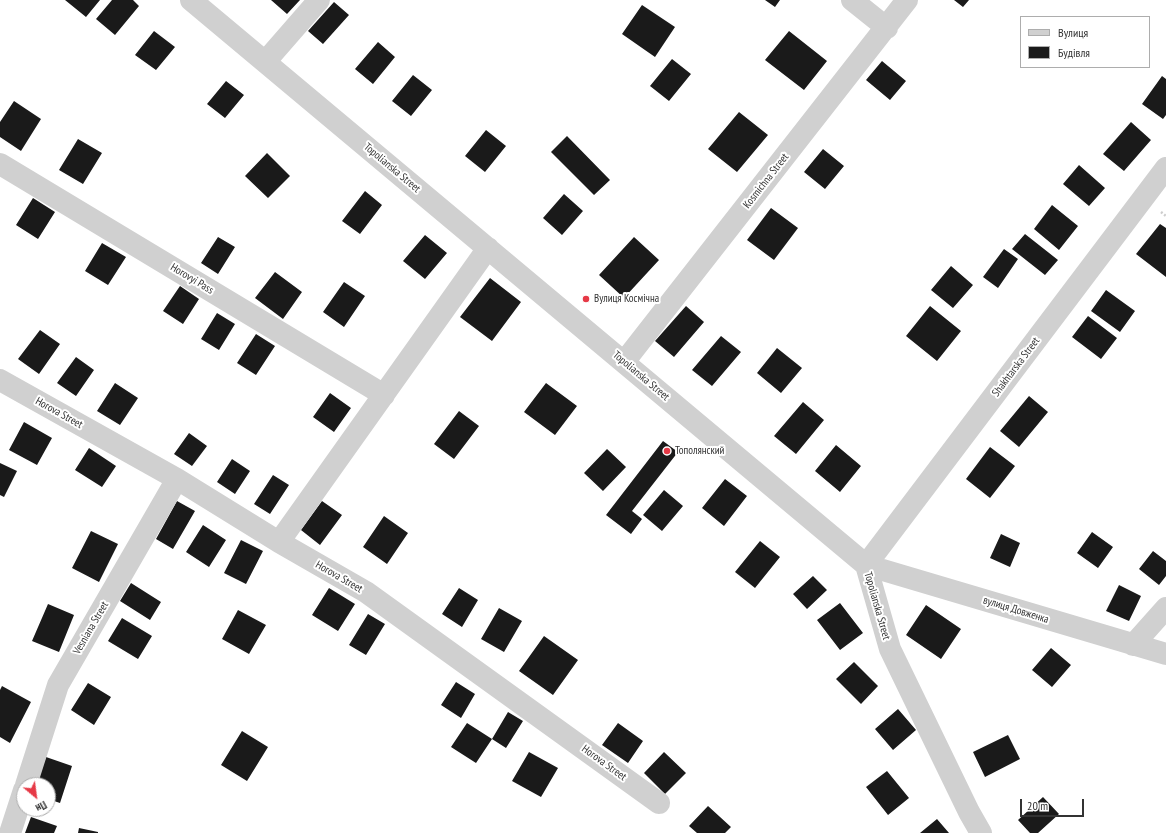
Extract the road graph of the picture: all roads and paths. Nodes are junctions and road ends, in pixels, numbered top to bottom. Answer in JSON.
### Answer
{"nodes":[{"id":1,"x":191,"y":0,"type":"edge"},
{"id":2,"x":319,"y":0,"type":"edge"},
{"id":3,"x":852,"y":0,"type":"edge"},
{"id":4,"x":907,"y":0,"type":"edge"},
{"id":5,"x":887,"y":28,"type":"junction"},
{"id":6,"x":265,"y":62,"type":"junction"},
{"id":7,"x":0,"y":164,"type":"edge"},
{"id":8,"x":1166,"y":168,"type":"edge"},
{"id":9,"x":488,"y":248,"type":"junction"},
{"id":10,"x":624,"y":362,"type":"junction"},
{"id":11,"x":0,"y":380,"type":"edge"},
{"id":12,"x":384,"y":395,"type":"junction"},
{"id":13,"x":177,"y":479,"type":"junction"},
{"id":14,"x":279,"y":542,"type":"junction"},
{"id":15,"x":866,"y":565,"type":"junction"},
{"id":16,"x":1166,"y":608,"type":"edge"},
{"id":17,"x":1133,"y":645,"type":"junction"},
{"id":18,"x":1166,"y":654,"type":"edge"},
{"id":19,"x":29,"y":777,"type":"edge"},
{"id":20,"x":659,"y":803,"type":"dead end"},
{"id":21,"x":16,"y":815,"type":"edge"},
{"id":22,"x":10,"y":833,"type":"edge"},
{"id":23,"x":982,"y":833,"type":"edge"}],
"edges":[{"from":1,"to":6,"type":"street","name":"Topolianska Street"},
{"from":2,"to":6,"type":"street"},
{"from":3,"to":5,"type":"street"},
{"from":4,"to":5,"type":"street","name":"Kosmichna Street"},
{"from":5,"to":10,"type":"street","name":"Kosmichna Street"},
{"from":6,"to":9,"type":"street","name":"Topolianska Street"},
{"from":7,"to":12,"type":"street","name":"Horovyi Pass"},
{"from":8,"to":15,"type":"street","name":"Shakhtarska Street"},
{"from":9,"to":10,"type":"street","name":"Topolianska Street"},
{"from":9,"to":12,"type":"street"},
{"from":10,"to":15,"type":"street","name":"Topolianska Street"},
{"from":11,"to":13,"type":"street","name":"Horova Street"},
{"from":12,"to":14,"type":"street"},
{"from":13,"to":14,"type":"street","name":"Horova Street"},
{"from":13,"to":19,"type":"street","name":"Vesniana Street"},
{"from":14,"to":20,"type":"street","name":"Horova Street"},
{"from":15,"to":17,"type":"street","name":"вулиця Довженка"},
{"from":15,"to":23,"type":"street","name":"Topolianska Street"},
{"from":16,"to":17,"type":"street"},
{"from":17,"to":18,"type":"street","name":"вулиця Довженка"},
{"from":21,"to":22,"type":"street"}]}
